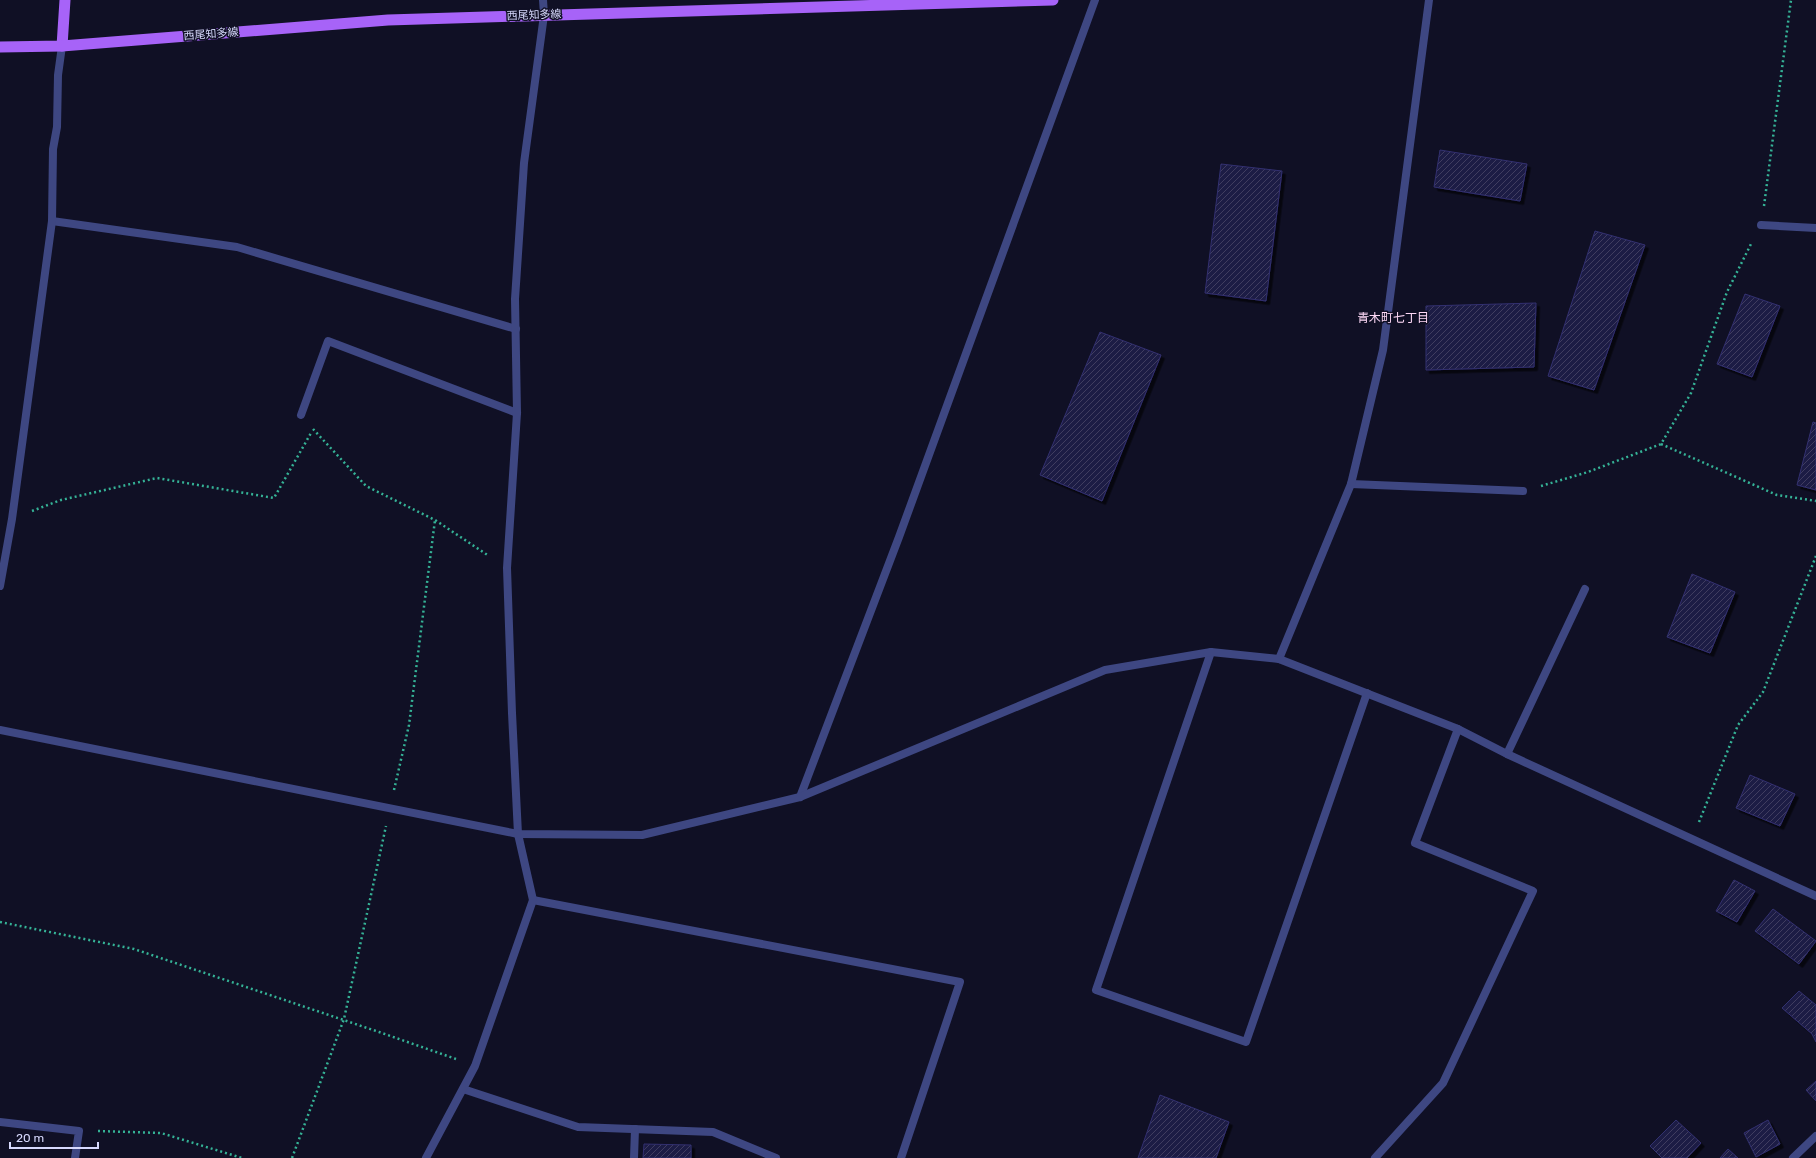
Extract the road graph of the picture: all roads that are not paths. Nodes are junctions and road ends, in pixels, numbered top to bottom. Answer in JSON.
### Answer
{"nodes":[{"id":1,"x":65,"y":0,"type":"edge"},
{"id":2,"x":543,"y":0,"type":"edge"},
{"id":3,"x":1053,"y":0,"type":"edge"},
{"id":4,"x":1095,"y":0,"type":"edge"},
{"id":5,"x":1429,"y":0,"type":"edge"},
{"id":6,"x":544,"y":15,"type":"junction"},
{"id":7,"x":62,"y":46,"type":"junction"},
{"id":8,"x":0,"y":47,"type":"edge"},
{"id":9,"x":52,"y":221,"type":"junction"},
{"id":10,"x":1761,"y":225,"type":"road end"},
{"id":11,"x":1816,"y":228,"type":"edge"},
{"id":12,"x":516,"y":329,"type":"junction"},
{"id":13,"x":517,"y":413,"type":"junction"},
{"id":14,"x":301,"y":415,"type":"road end"},
{"id":15,"x":1351,"y":484,"type":"junction"},
{"id":16,"x":1523,"y":491,"type":"road end"},
{"id":17,"x":0,"y":586,"type":"edge"},
{"id":18,"x":1585,"y":589,"type":"dead end"},
{"id":19,"x":1211,"y":652,"type":"junction"},
{"id":20,"x":1279,"y":659,"type":"junction"},
{"id":21,"x":1366,"y":693,"type":"junction"},
{"id":22,"x":1458,"y":729,"type":"junction"},
{"id":23,"x":0,"y":730,"type":"edge"},
{"id":24,"x":1507,"y":754,"type":"junction"},
{"id":25,"x":800,"y":797,"type":"junction"},
{"id":26,"x":518,"y":834,"type":"junction"},
{"id":27,"x":1816,"y":896,"type":"edge"},
{"id":28,"x":533,"y":900,"type":"junction"},
{"id":29,"x":463,"y":1090,"type":"junction"},
{"id":30,"x":0,"y":1122,"type":"edge"},
{"id":31,"x":635,"y":1129,"type":"junction"},
{"id":32,"x":1816,"y":1136,"type":"edge"},
{"id":33,"x":75,"y":1158,"type":"edge"},
{"id":34,"x":426,"y":1158,"type":"edge"},
{"id":35,"x":634,"y":1158,"type":"edge"},
{"id":36,"x":776,"y":1158,"type":"edge"},
{"id":37,"x":901,"y":1158,"type":"edge"},
{"id":38,"x":1375,"y":1158,"type":"edge"},
{"id":39,"x":1793,"y":1158,"type":"edge"}],
"edges":[{"from":1,"to":7,"type":"main road"},
{"from":2,"to":6,"type":"street"},
{"from":3,"to":6,"type":"main road","name":"西尾知多線"},
{"from":4,"to":25,"type":"street"},
{"from":5,"to":15,"type":"street"},
{"from":6,"to":7,"type":"main road","name":"西尾知多線"},
{"from":6,"to":12,"type":"street"},
{"from":7,"to":8,"type":"main road","name":"西尾知多線"},
{"from":7,"to":9,"type":"street"},
{"from":9,"to":12,"type":"street"},
{"from":9,"to":17,"type":"street"},
{"from":10,"to":11,"type":"street"},
{"from":12,"to":13,"type":"street"},
{"from":13,"to":14,"type":"street"},
{"from":13,"to":26,"type":"street"},
{"from":15,"to":16,"type":"street"},
{"from":15,"to":20,"type":"street"},
{"from":18,"to":24,"type":"street"},
{"from":19,"to":20,"type":"street"},
{"from":19,"to":21,"type":"street"},
{"from":19,"to":25,"type":"street"},
{"from":20,"to":21,"type":"street"},
{"from":21,"to":22,"type":"street"},
{"from":22,"to":24,"type":"street"},
{"from":22,"to":38,"type":"street"},
{"from":23,"to":26,"type":"street"},
{"from":24,"to":27,"type":"street"},
{"from":25,"to":26,"type":"street"},
{"from":26,"to":28,"type":"street"},
{"from":28,"to":29,"type":"street"},
{"from":28,"to":37,"type":"street"},
{"from":29,"to":31,"type":"street"},
{"from":29,"to":34,"type":"street"},
{"from":30,"to":33,"type":"street"},
{"from":31,"to":35,"type":"street"},
{"from":31,"to":36,"type":"street"},
{"from":32,"to":39,"type":"street"}]}
